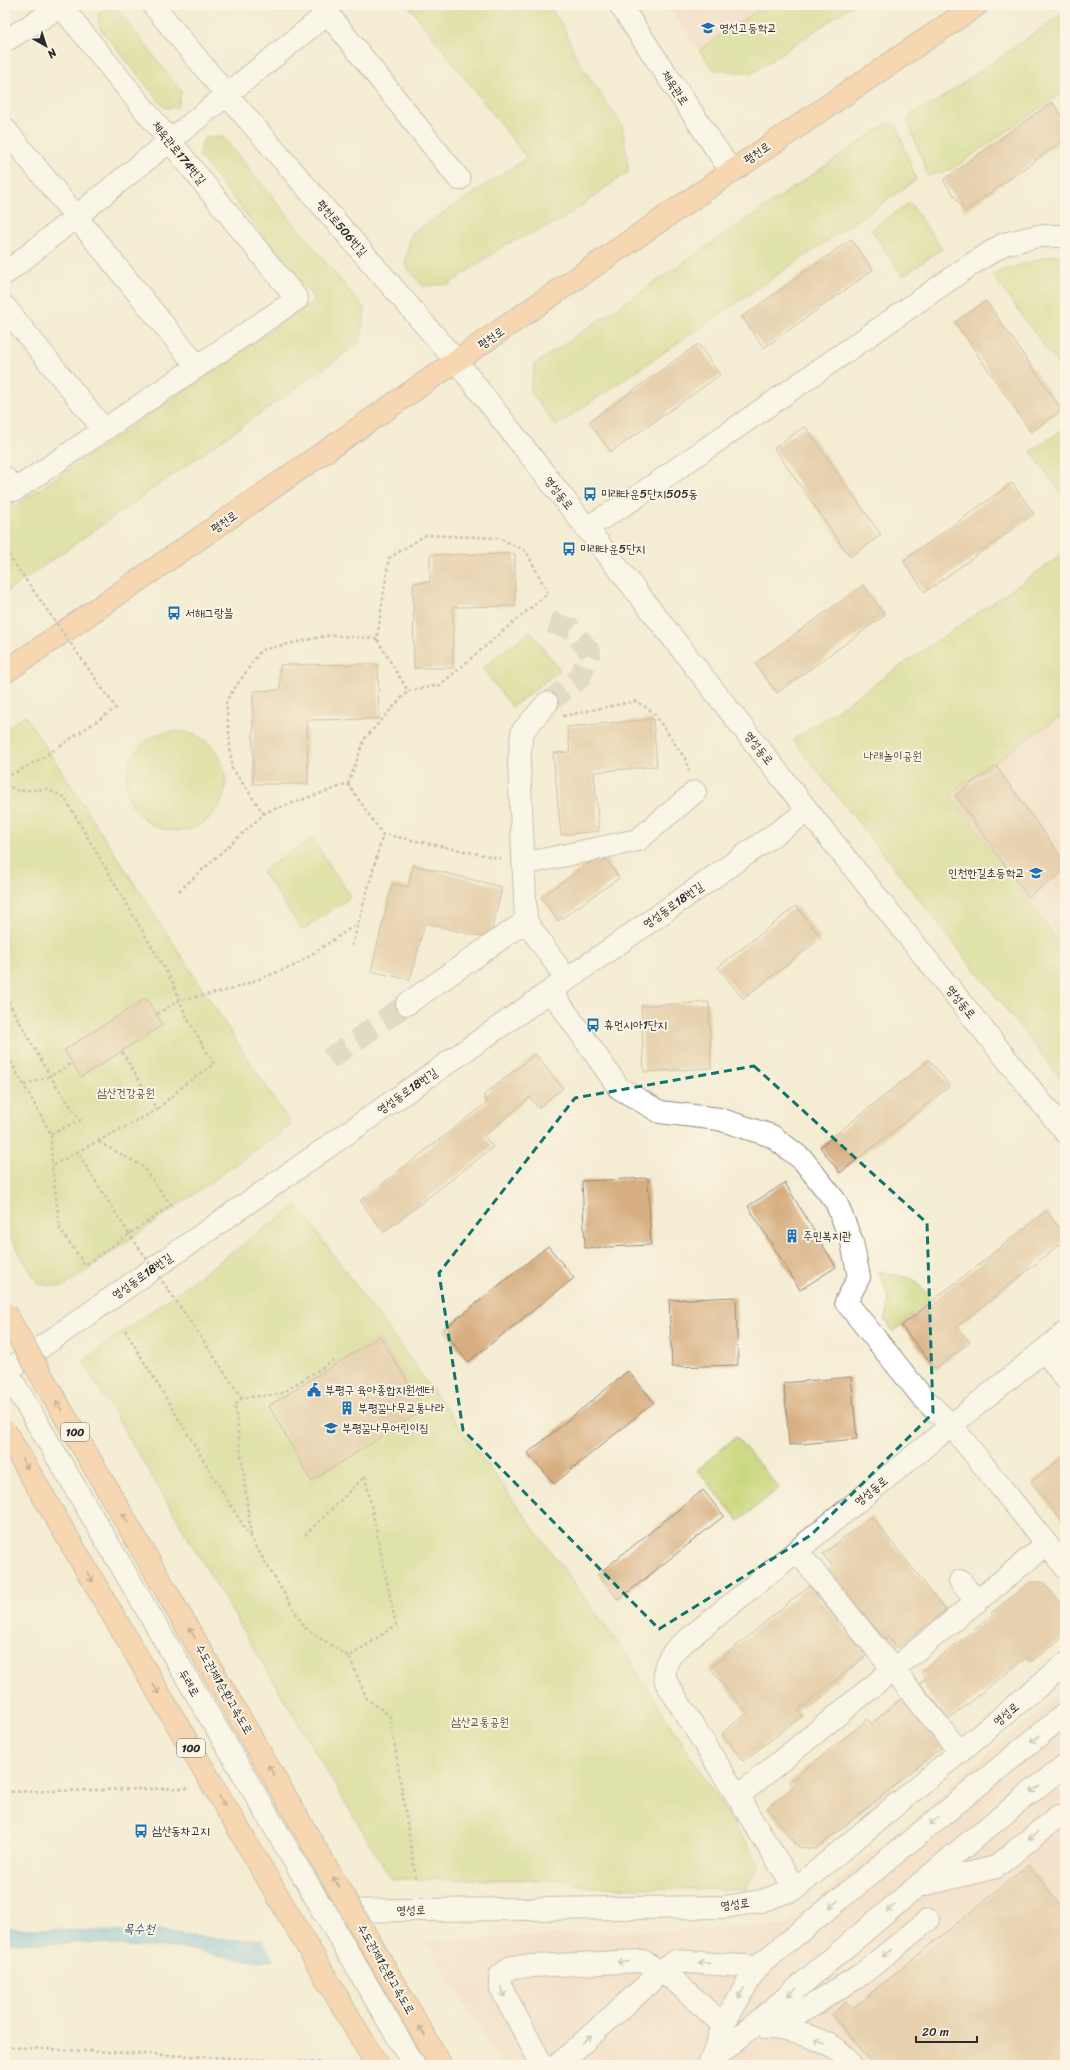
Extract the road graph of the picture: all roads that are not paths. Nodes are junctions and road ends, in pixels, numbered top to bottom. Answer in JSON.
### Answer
{"nodes":[{"id":1,"x":153,"y":5,"type":"edge"},
{"id":2,"x":620,"y":5,"type":"edge"},
{"id":3,"x":977,"y":5,"type":"edge"},
{"id":4,"x":62,"y":6,"type":"edge"},
{"id":5,"x":325,"y":9,"type":"edge"},
{"id":6,"x":5,"y":41,"type":"edge"},
{"id":7,"x":227,"y":95,"type":"junction"},
{"id":8,"x":5,"y":129,"type":"edge"},
{"id":9,"x":169,"y":141,"type":"junction"},
{"id":10,"x":731,"y":171,"type":"junction"},
{"id":11,"x":459,"y":179,"type":"dead end"},
{"id":12,"x":76,"y":217,"type":"junction"},
{"id":13,"x":1065,"y":236,"type":"edge"},
{"id":14,"x":5,"y":274,"type":"edge"},
{"id":15,"x":5,"y":307,"type":"edge"},
{"id":16,"x":457,"y":362,"type":"junction"},
{"id":17,"x":197,"y":366,"type":"junction"},
{"id":18,"x":104,"y":430,"type":"junction"},
{"id":19,"x":10,"y":484,"type":"edge"},
{"id":20,"x":586,"y":528,"type":"junction"},
{"id":21,"x":5,"y":672,"type":"edge"},
{"id":22,"x":551,"y":710,"type":"tunnel mouth"},
{"id":23,"x":695,"y":792,"type":"road end"},
{"id":24,"x":808,"y":811,"type":"junction"},
{"id":25,"x":523,"y":864,"type":"junction"},
{"id":26,"x":526,"y":921,"type":"junction"},
{"id":27,"x":559,"y":985,"type":"junction"},
{"id":28,"x":407,"y":1004,"type":"tunnel mouth"},
{"id":29,"x":1065,"y":1132,"type":"edge"},
{"id":30,"x":5,"y":1313,"type":"edge"},
{"id":31,"x":1065,"y":1333,"type":"edge"},
{"id":32,"x":1044,"y":1350,"type":"junction"},
{"id":33,"x":6,"y":1370,"type":"edge"},
{"id":34,"x":1065,"y":1378,"type":"edge"},
{"id":35,"x":952,"y":1425,"type":"junction"},
{"id":36,"x":5,"y":1431,"type":"edge"},
{"id":37,"x":1047,"y":1544,"type":"junction"},
{"id":38,"x":797,"y":1551,"type":"junction"},
{"id":39,"x":1065,"y":1567,"type":"edge"},
{"id":40,"x":960,"y":1581,"type":"dead end"},
{"id":41,"x":976,"y":1602,"type":"junction"},
{"id":42,"x":1065,"y":1664,"type":"edge"},
{"id":43,"x":893,"y":1670,"type":"junction"},
{"id":44,"x":1065,"y":1714,"type":"edge"},
{"id":45,"x":960,"y":1752,"type":"junction"},
{"id":46,"x":1065,"y":1765,"type":"edge"},
{"id":47,"x":738,"y":1796,"type":"junction"},
{"id":48,"x":1063,"y":1815,"type":"edge"},
{"id":49,"x":918,"y":1886,"type":"junction"},
{"id":50,"x":795,"y":1889,"type":"junction"},
{"id":51,"x":322,"y":1911,"type":"junction"},
{"id":52,"x":928,"y":1920,"type":"dead end"},
{"id":53,"x":757,"y":1967,"type":"junction"},
{"id":54,"x":660,"y":1971,"type":"junction"},
{"id":55,"x":723,"y":2025,"type":"junction"},
{"id":56,"x":776,"y":2028,"type":"junction"},
{"id":57,"x":749,"y":2029,"type":"junction"},
{"id":58,"x":710,"y":2064,"type":"edge"},
{"id":59,"x":376,"y":2065,"type":"edge"},
{"id":60,"x":414,"y":2065,"type":"edge"},
{"id":61,"x":442,"y":2065,"type":"edge"},
{"id":62,"x":542,"y":2065,"type":"edge"},
{"id":63,"x":558,"y":2065,"type":"edge"},
{"id":64,"x":851,"y":2065,"type":"edge"}],
"edges":[{"from":1,"to":7,"type":"street","name":"평천로506번길"},
{"from":2,"to":10,"type":"street","name":"체육관로"},
{"from":3,"to":10,"type":"main road","name":"평천로"},
{"from":4,"to":6,"type":"street","name":"체육관로174번길"},
{"from":4,"to":9,"type":"street","name":"체육관로174번길"},
{"from":5,"to":7,"type":"street"},
{"from":5,"to":11,"type":"street"},
{"from":7,"to":9,"type":"street"},
{"from":7,"to":16,"type":"street","name":"평천로506번길"},
{"from":8,"to":12,"type":"street"},
{"from":9,"to":12,"type":"street"},
{"from":9,"to":17,"type":"street","name":"체육관로174번길"},
{"from":10,"to":16,"type":"main road","name":"평천로"},
{"from":12,"to":14,"type":"street"},
{"from":12,"to":17,"type":"street"},
{"from":13,"to":20,"type":"street"},
{"from":15,"to":18,"type":"street"},
{"from":16,"to":20,"type":"street","name":"영성동로"},
{"from":16,"to":21,"type":"main road","name":"평천로"},
{"from":17,"to":18,"type":"street"},
{"from":18,"to":19,"type":"street"},
{"from":20,"to":24,"type":"street","name":"영성동로"},
{"from":22,"to":25,"type":"street"},
{"from":23,"to":25,"type":"street"},
{"from":24,"to":27,"type":"street","name":"영성동로18번길"},
{"from":24,"to":29,"type":"street","name":"영성동로"},
{"from":25,"to":26,"type":"street"},
{"from":26,"to":27,"type":"street"},
{"from":26,"to":28,"type":"street"},
{"from":27,"to":33,"type":"street","name":"영성동로18번길"},
{"from":27,"to":35,"type":"street"},
{"from":61,"to":30,"type":"main road","name":"수도권제1순환고속도로","number":"100","one_way":true,"bridge":true},
{"from":31,"to":32,"type":"street","name":"영성동로"},
{"from":32,"to":34,"type":"street"},
{"from":32,"to":35,"type":"street","name":"영성동로"},
{"from":33,"to":51,"type":"street","name":"두레로"},
{"from":35,"to":37,"type":"street"},
{"from":35,"to":38,"type":"street","name":"영성동로"},
{"from":36,"to":59,"type":"main road","number":"100","one_way":true,"bridge":true},
{"from":37,"to":39,"type":"street"},
{"from":37,"to":41,"type":"street"},
{"from":38,"to":43,"type":"street"},
{"from":38,"to":47,"type":"street","name":"영성동로"},
{"from":40,"to":41,"type":"street"},
{"from":41,"to":43,"type":"street"},
{"from":42,"to":45,"type":"street","name":"영성로"},
{"from":43,"to":45,"type":"street"},
{"from":43,"to":47,"type":"street"},
{"from":44,"to":53,"type":"street","one_way":true},
{"from":45,"to":50,"type":"street","name":"영성로"},
{"from":46,"to":49,"type":"street","one_way":true},
{"from":47,"to":50,"type":"street","name":"영성동로"},
{"from":48,"to":49,"type":"street","one_way":true},
{"from":49,"to":57,"type":"street","one_way":true},
{"from":50,"to":51,"type":"street","name":"영성로"},
{"from":51,"to":60,"type":"street","name":"두레로"},
{"from":52,"to":56,"type":"street","one_way":true},
{"from":53,"to":54,"type":"street","one_way":true},
{"from":53,"to":55,"type":"street","one_way":true},
{"from":54,"to":55,"type":"street"},
{"from":54,"to":62,"type":"street","one_way":true},
{"from":63,"to":54,"type":"street","one_way":true},
{"from":55,"to":58,"type":"street"},
{"from":56,"to":57,"type":"street"},
{"from":64,"to":56,"type":"street","one_way":true},
{"from":57,"to":58,"type":"street"}]}
